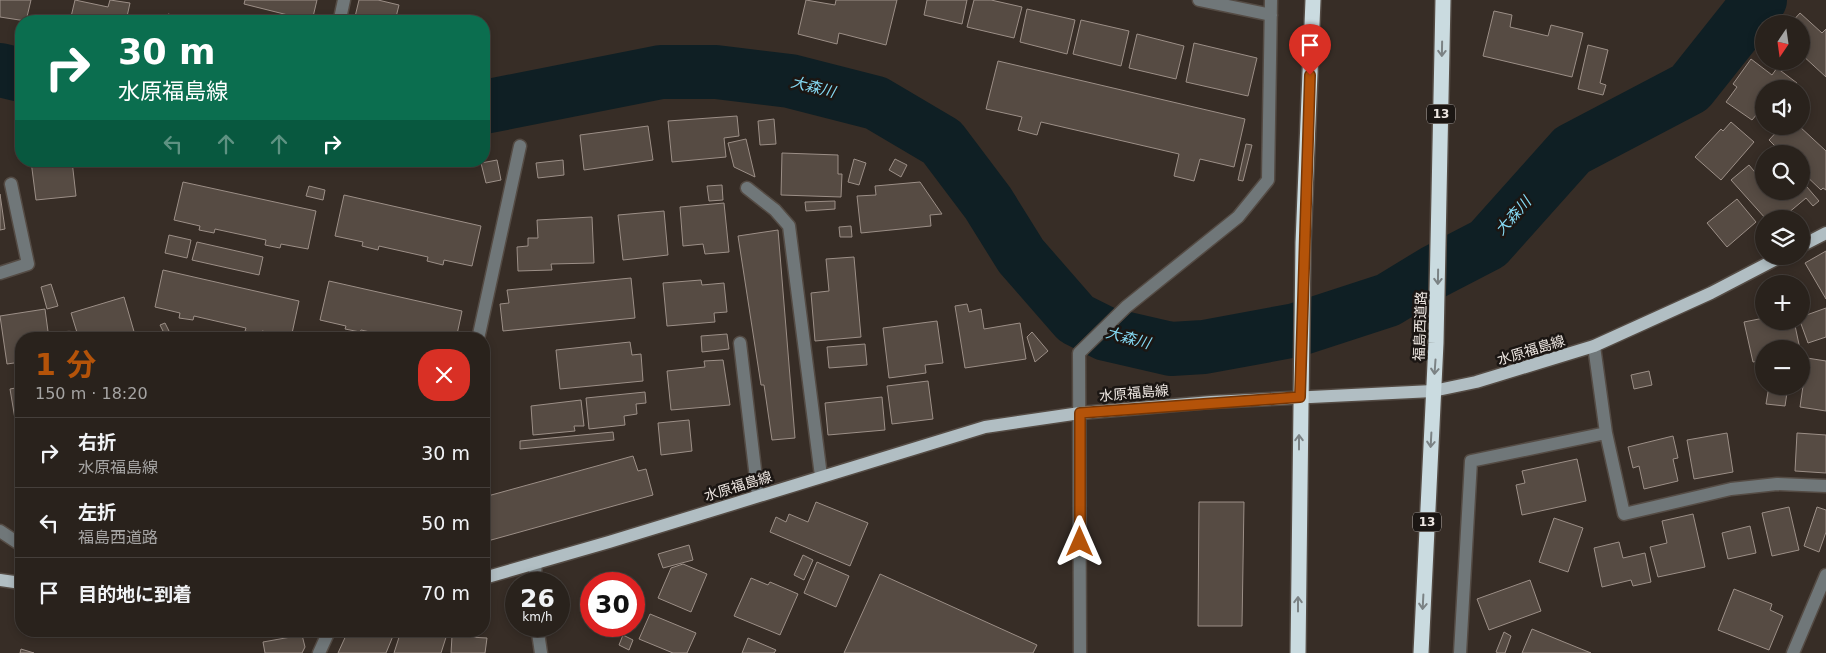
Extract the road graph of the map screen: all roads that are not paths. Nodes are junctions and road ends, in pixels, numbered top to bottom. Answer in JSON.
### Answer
{"nodes":[{"id":1,"x":344,"y":0,"type":"edge"},
{"id":2,"x":1199,"y":0,"type":"edge"},
{"id":3,"x":1271,"y":0,"type":"edge"},
{"id":4,"x":1313,"y":0,"type":"edge"},
{"id":5,"x":1445,"y":2,"type":"edge"},
{"id":6,"x":341,"y":14,"type":"dead end"},
{"id":7,"x":1271,"y":16,"type":"junction"},
{"id":8,"x":520,"y":146,"type":"dead end"},
{"id":9,"x":11,"y":184,"type":"dead end"},
{"id":10,"x":747,"y":188,"type":"dead end"},
{"id":11,"x":1826,"y":233,"type":"edge"},
{"id":12,"x":1810,"y":241,"type":"edge"},
{"id":13,"x":1765,"y":265,"type":"edge"},
{"id":14,"x":0,"y":273,"type":"edge"},
{"id":15,"x":480,"y":332,"type":"edge"},
{"id":16,"x":740,"y":342,"type":"dead end"},
{"id":17,"x":1594,"y":346,"type":"junction"},
{"id":18,"x":1433,"y":391,"type":"junction"},
{"id":19,"x":1300,"y":397,"type":"junction"},
{"id":20,"x":1080,"y":413,"type":"junction"},
{"id":21,"x":1606,"y":433,"type":"junction"},
{"id":22,"x":821,"y":476,"type":"junction"},
{"id":23,"x":1826,"y":486,"type":"edge"},
{"id":24,"x":758,"y":495,"type":"junction"},
{"id":25,"x":0,"y":531,"type":"edge"},
{"id":26,"x":15,"y":541,"type":"edge"},
{"id":27,"x":536,"y":563,"type":"junction"},
{"id":28,"x":535,"y":572,"type":"edge"},
{"id":29,"x":1826,"y":575,"type":"edge"},
{"id":30,"x":490,"y":576,"type":"edge"},
{"id":31,"x":0,"y":580,"type":"edge"},
{"id":32,"x":15,"y":581,"type":"edge"},
{"id":33,"x":326,"y":637,"type":"edge"},
{"id":34,"x":539,"y":637,"type":"edge"},
{"id":35,"x":319,"y":653,"type":"edge"},
{"id":36,"x":541,"y":653,"type":"edge"},
{"id":37,"x":1080,"y":653,"type":"edge"},
{"id":38,"x":1298,"y":653,"type":"edge"},
{"id":39,"x":1421,"y":653,"type":"edge"},
{"id":40,"x":1460,"y":653,"type":"edge"},
{"id":41,"x":1793,"y":653,"type":"edge"}],
"edges":[{"from":1,"to":6,"type":"street"},
{"from":2,"to":7,"type":"street"},
{"from":3,"to":7,"type":"street"},
{"from":4,"to":19,"type":"highway"},
{"from":5,"to":18,"type":"highway","name":"福島西道路","number":"13","one_way":true},
{"from":7,"to":20,"type":"street"},
{"from":8,"to":15,"type":"street"},
{"from":9,"to":14,"type":"street"},
{"from":10,"to":22,"type":"street"},
{"from":11,"to":12,"type":"main road"},
{"from":13,"to":17,"type":"main road","name":"水原福島線"},
{"from":16,"to":24,"type":"street"},
{"from":17,"to":18,"type":"main road","name":"水原福島線"},
{"from":17,"to":21,"type":"street"},
{"from":18,"to":19,"type":"main road","name":"水原福島線"},
{"from":18,"to":39,"type":"highway","name":"福島西道路","number":"13","one_way":true},
{"from":19,"to":20,"type":"main road","name":"水原福島線"},
{"from":38,"to":19,"type":"highway","one_way":true},
{"from":20,"to":22,"type":"main road","name":"水原福島線"},
{"from":20,"to":37,"type":"street"},
{"from":21,"to":23,"type":"street"},
{"from":21,"to":40,"type":"street"},
{"from":22,"to":24,"type":"main road","name":"水原福島線"},
{"from":24,"to":27,"type":"main road","name":"水原福島線"},
{"from":25,"to":26,"type":"street"},
{"from":27,"to":28,"type":"street"},
{"from":27,"to":30,"type":"main road","name":"水原福島線"},
{"from":29,"to":41,"type":"street"},
{"from":31,"to":32,"type":"main road"},
{"from":33,"to":35,"type":"street"},
{"from":34,"to":36,"type":"street"}]}
